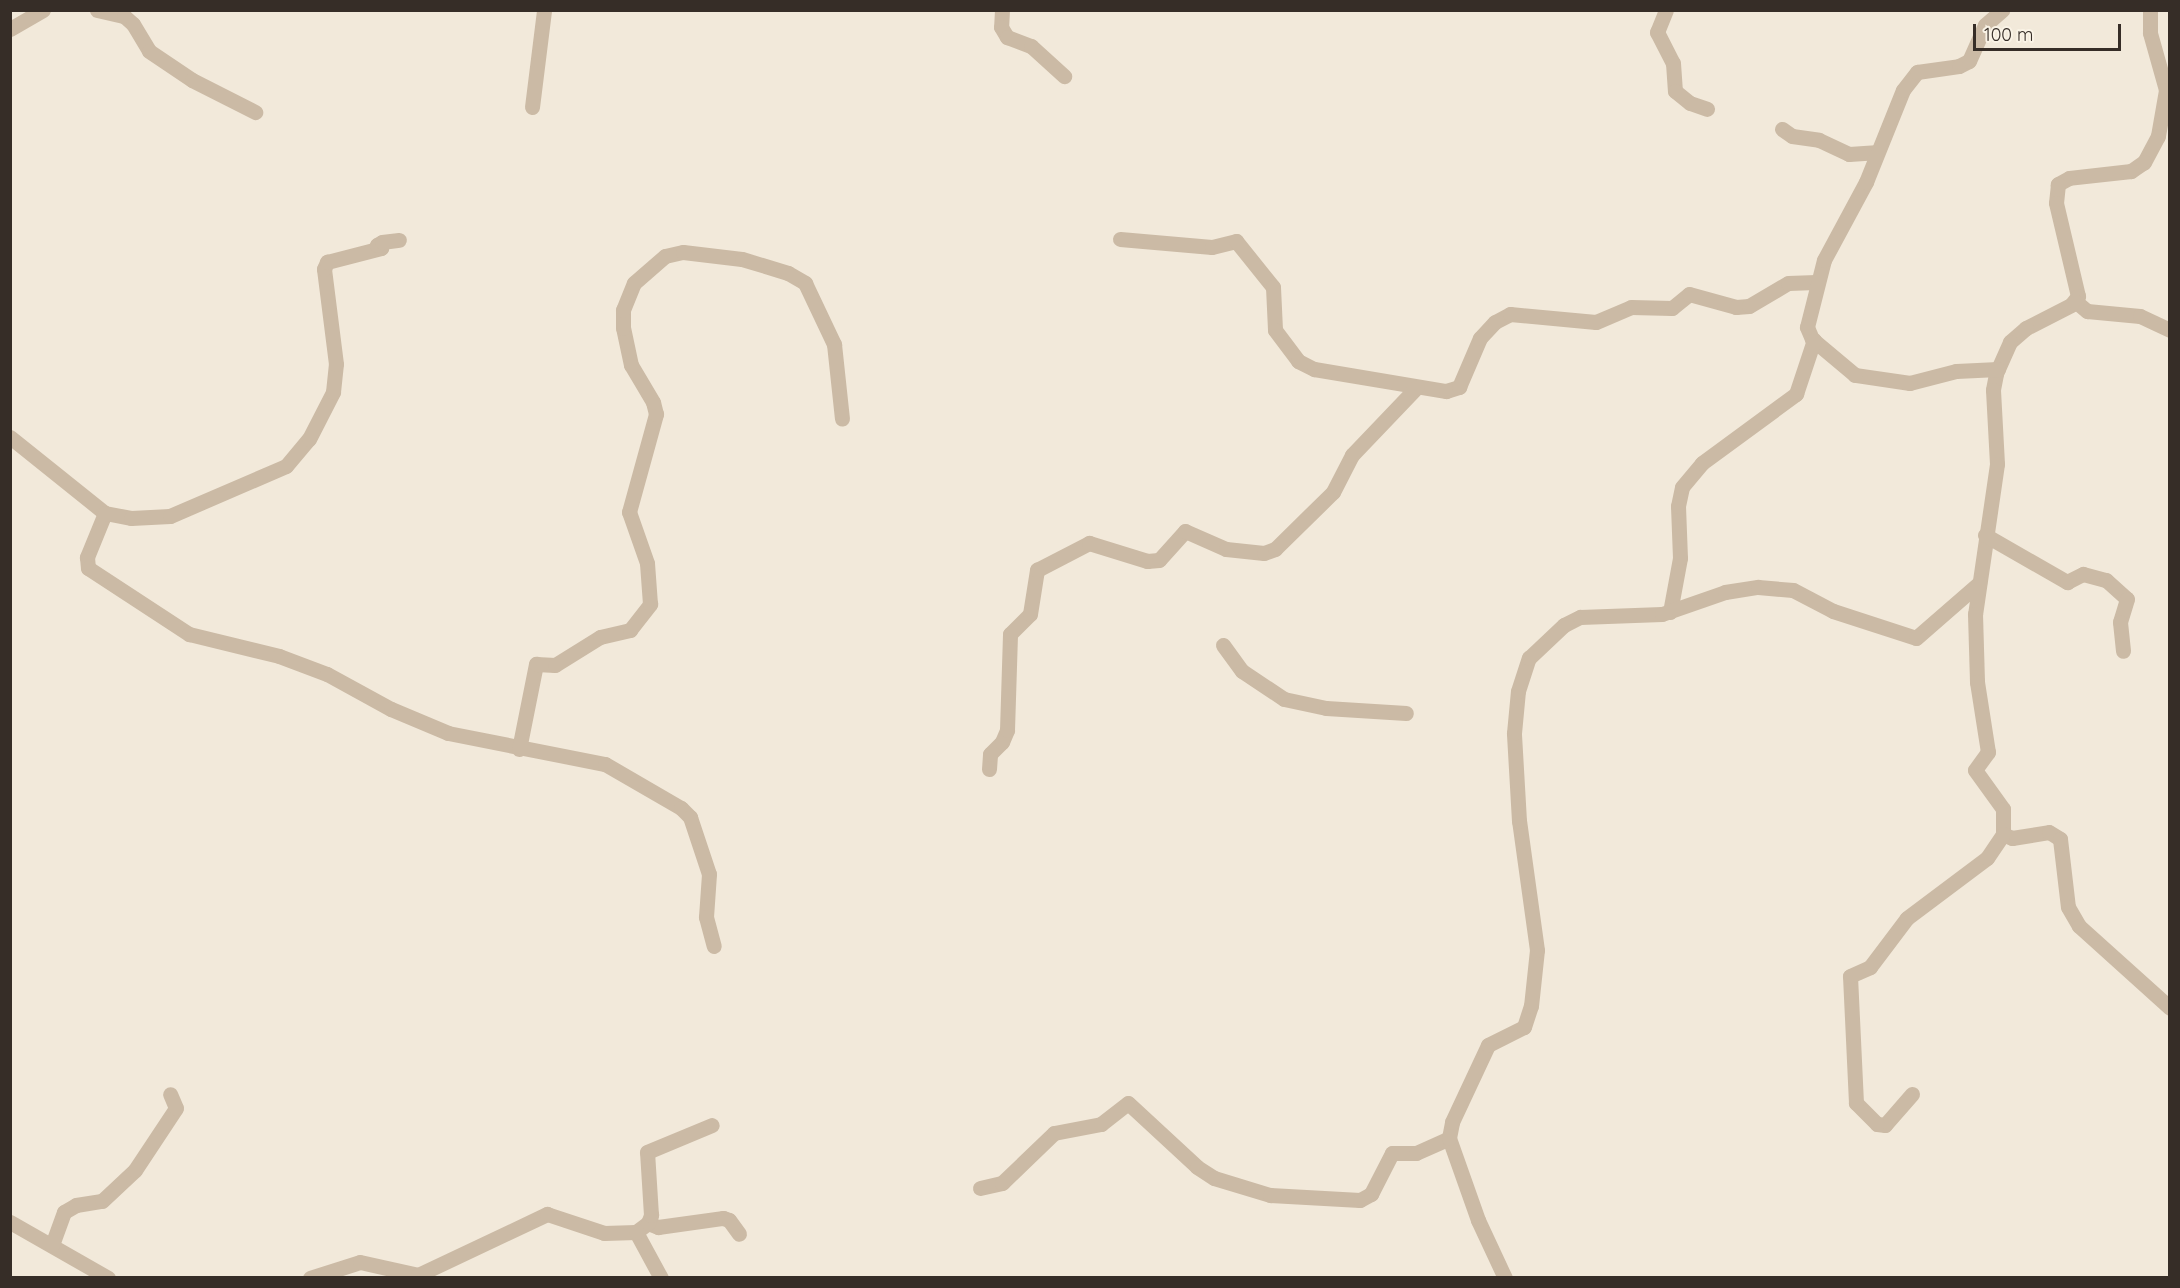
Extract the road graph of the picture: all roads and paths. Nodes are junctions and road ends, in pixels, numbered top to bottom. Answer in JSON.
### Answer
{"nodes":[{"id":1,"x":44,"y":10,"type":"edge"},
{"id":2,"x":97,"y":10,"type":"edge"},
{"id":3,"x":544,"y":10,"type":"edge"},
{"id":4,"x":1002,"y":10,"type":"edge"},
{"id":5,"x":1666,"y":10,"type":"edge"},
{"id":6,"x":2002,"y":10,"type":"edge"},
{"id":7,"x":2150,"y":10,"type":"edge"},
{"id":8,"x":10,"y":29,"type":"edge"},
{"id":9,"x":1064,"y":76,"type":"dead end"},
{"id":10,"x":532,"y":107,"type":"dead end"},
{"id":11,"x":1707,"y":109,"type":"dead end"},
{"id":12,"x":255,"y":112,"type":"dead end"},
{"id":13,"x":1782,"y":129,"type":"dead end"},
{"id":14,"x":1875,"y":152,"type":"junction"},
{"id":15,"x":1120,"y":239,"type":"dead end"},
{"id":16,"x":399,"y":240,"type":"dead end"},
{"id":17,"x":1816,"y":282,"type":"junction"},
{"id":18,"x":2075,"y":301,"type":"junction"},
{"id":19,"x":2169,"y":330,"type":"edge"},
{"id":20,"x":1814,"y":340,"type":"junction"},
{"id":21,"x":1998,"y":369,"type":"junction"},
{"id":22,"x":1417,"y":387,"type":"junction"},
{"id":23,"x":842,"y":419,"type":"dead end"},
{"id":24,"x":10,"y":437,"type":"edge"},
{"id":25,"x":105,"y":513,"type":"junction"},
{"id":26,"x":1985,"y":535,"type":"junction"},
{"id":27,"x":1978,"y":583,"type":"junction"},
{"id":28,"x":1670,"y":612,"type":"junction"},
{"id":29,"x":1223,"y":645,"type":"dead end"},
{"id":30,"x":2123,"y":651,"type":"dead end"},
{"id":31,"x":1406,"y":713,"type":"dead end"},
{"id":32,"x":519,"y":748,"type":"junction"},
{"id":33,"x":989,"y":769,"type":"dead end"},
{"id":34,"x":2003,"y":834,"type":"junction"},
{"id":35,"x":714,"y":946,"type":"dead end"},
{"id":36,"x":2169,"y":1008,"type":"edge"},
{"id":37,"x":170,"y":1094,"type":"dead end"},
{"id":38,"x":1912,"y":1094,"type":"dead end"},
{"id":39,"x":712,"y":1125,"type":"dead end"},
{"id":40,"x":1449,"y":1138,"type":"junction"},
{"id":41,"x":980,"y":1188,"type":"dead end"},
{"id":42,"x":10,"y":1222,"type":"edge"},
{"id":43,"x":642,"y":1228,"type":"junction"},
{"id":44,"x":739,"y":1234,"type":"dead end"},
{"id":45,"x":52,"y":1245,"type":"junction"},
{"id":46,"x":108,"y":1278,"type":"edge"},
{"id":47,"x":310,"y":1278,"type":"edge"},
{"id":48,"x":661,"y":1278,"type":"edge"},
{"id":49,"x":1505,"y":1278,"type":"edge"}],
"edges":[{"from":1,"to":8,"type":"street"},
{"from":2,"to":12,"type":"street"},
{"from":3,"to":10,"type":"street"},
{"from":4,"to":9,"type":"street"},
{"from":5,"to":11,"type":"street"},
{"from":6,"to":14,"type":"street"},
{"from":7,"to":18,"type":"street"},
{"from":13,"to":14,"type":"street"},
{"from":14,"to":17,"type":"street"},
{"from":15,"to":22,"type":"street"},
{"from":16,"to":25,"type":"street"},
{"from":17,"to":20,"type":"street"},
{"from":17,"to":22,"type":"street"},
{"from":18,"to":19,"type":"street"},
{"from":18,"to":21,"type":"street"},
{"from":20,"to":21,"type":"street"},
{"from":20,"to":28,"type":"street"},
{"from":21,"to":26,"type":"street"},
{"from":22,"to":33,"type":"street"},
{"from":23,"to":32,"type":"street"},
{"from":24,"to":25,"type":"street"},
{"from":25,"to":32,"type":"street"},
{"from":26,"to":27,"type":"street"},
{"from":26,"to":30,"type":"street"},
{"from":27,"to":28,"type":"street"},
{"from":27,"to":34,"type":"street"},
{"from":28,"to":40,"type":"street"},
{"from":29,"to":31,"type":"street"},
{"from":32,"to":35,"type":"street"},
{"from":34,"to":36,"type":"street"},
{"from":34,"to":38,"type":"street"},
{"from":37,"to":45,"type":"street"},
{"from":39,"to":43,"type":"street"},
{"from":40,"to":41,"type":"street"},
{"from":40,"to":49,"type":"street"},
{"from":42,"to":45,"type":"street"},
{"from":43,"to":44,"type":"street"},
{"from":43,"to":47,"type":"street"},
{"from":43,"to":48,"type":"street"},
{"from":45,"to":46,"type":"street"}]}
